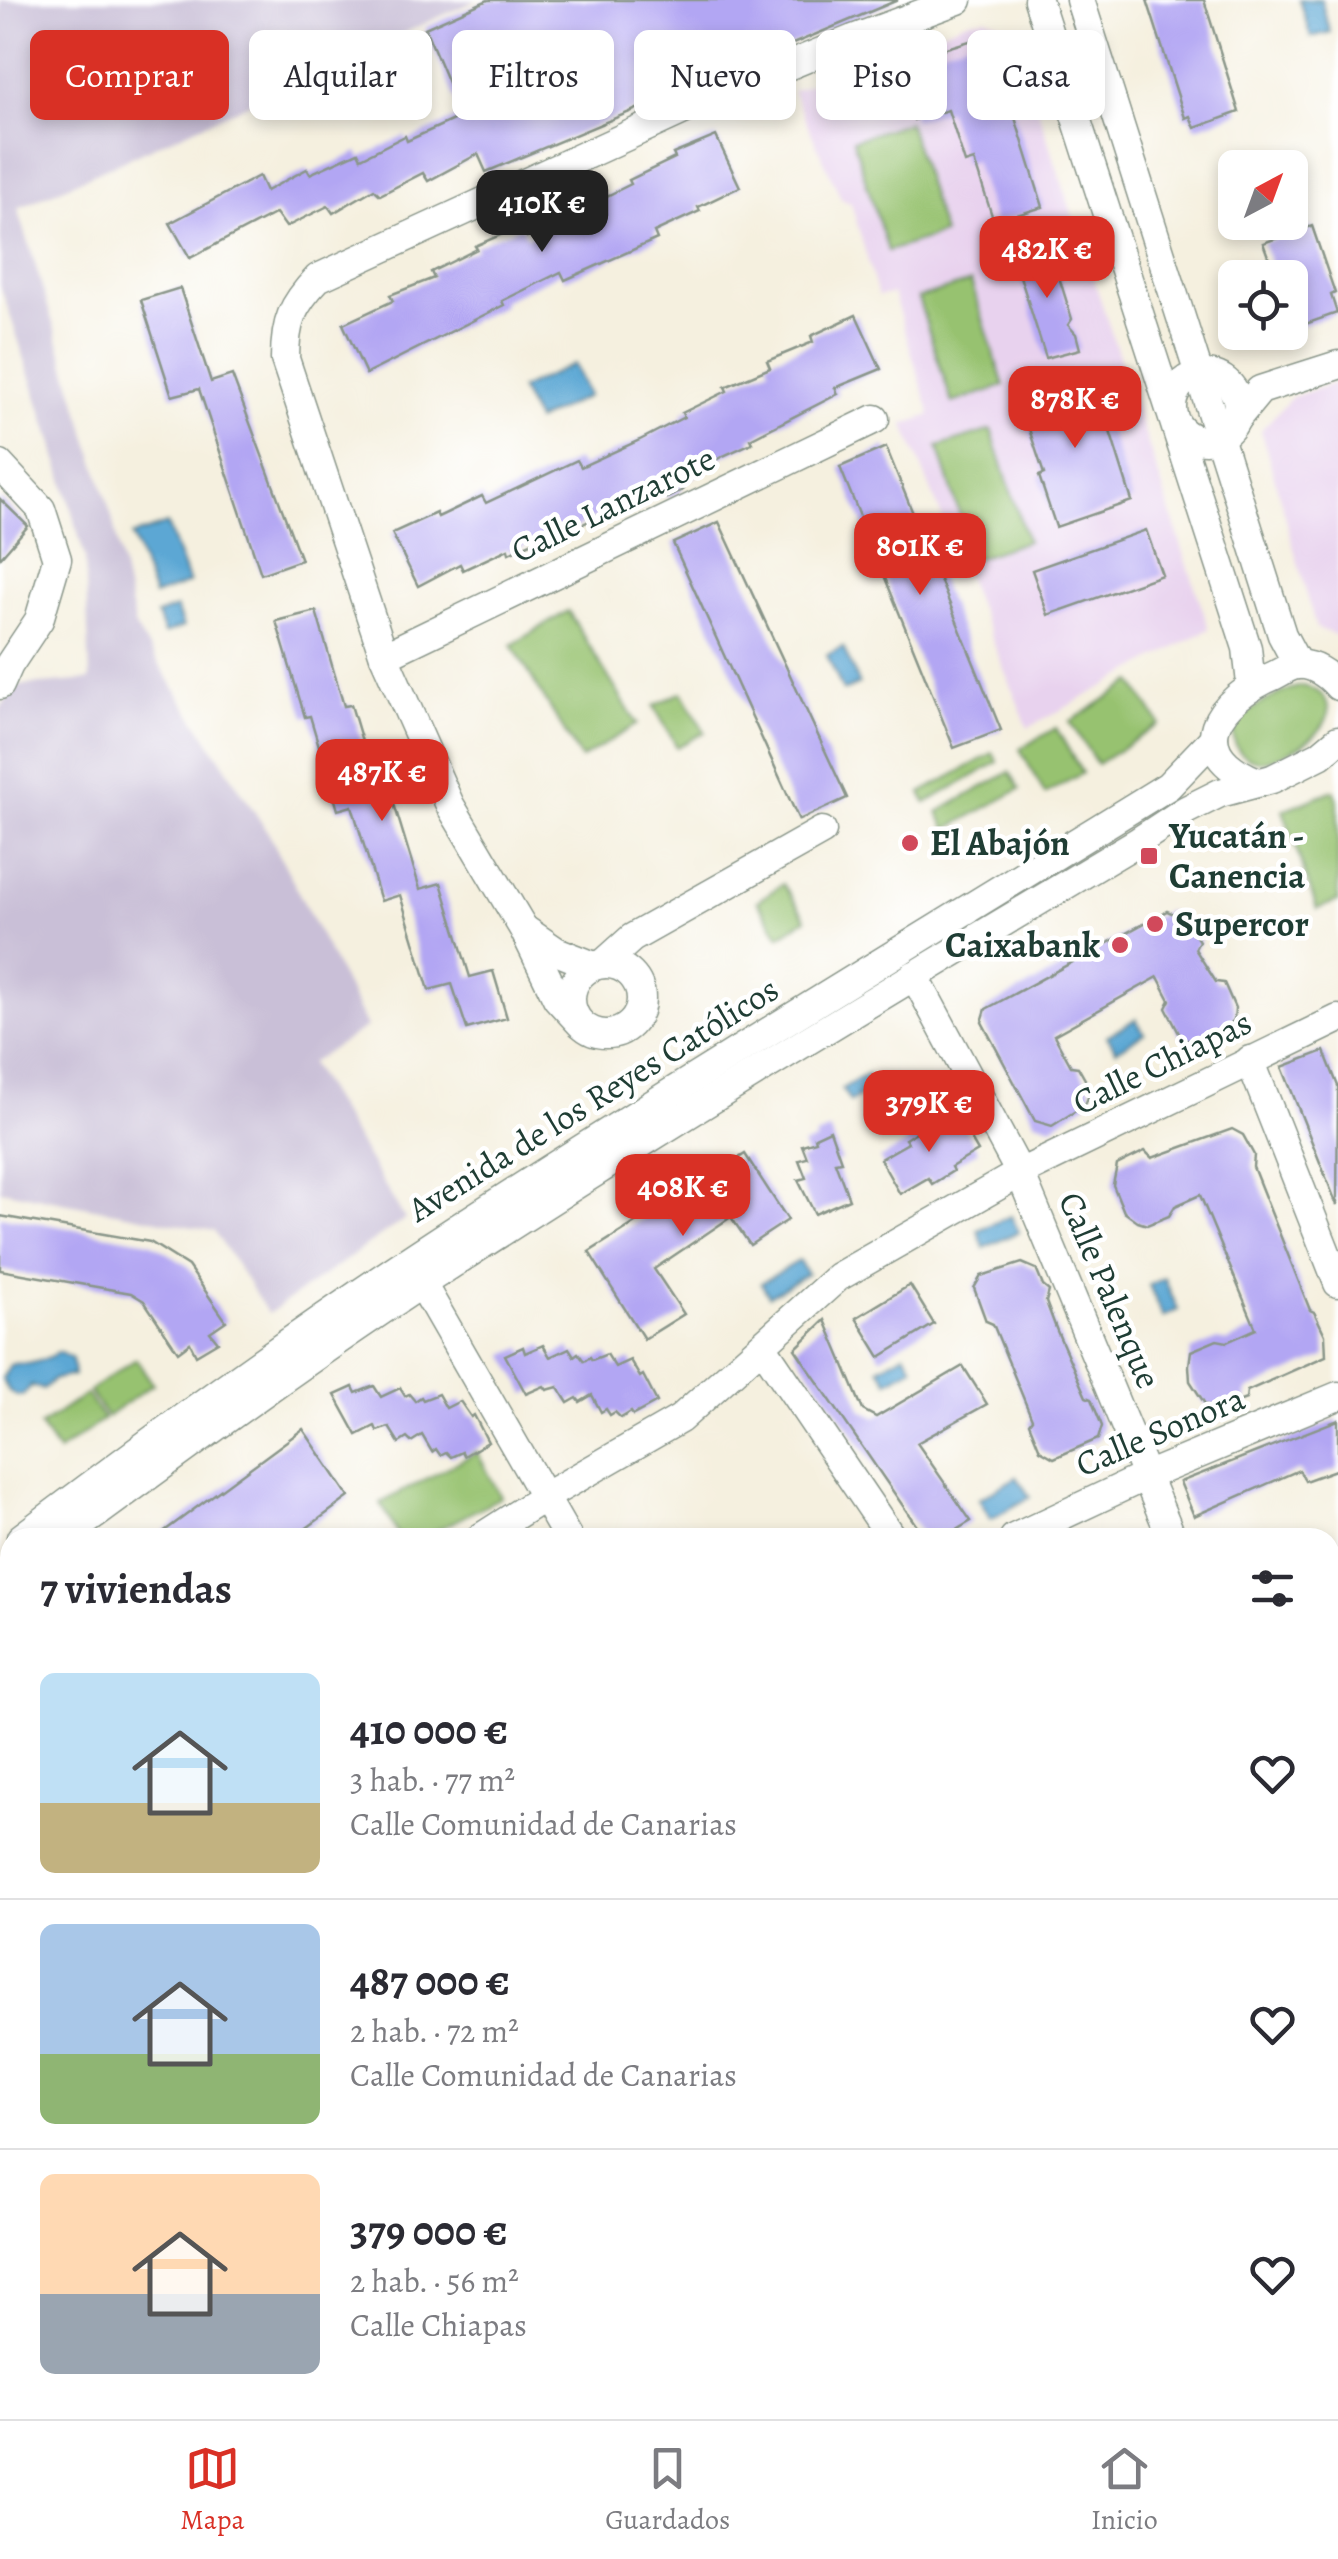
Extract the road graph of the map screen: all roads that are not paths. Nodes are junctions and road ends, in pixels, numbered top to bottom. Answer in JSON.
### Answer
{"nodes":[{"id":1,"x":958,"y":0,"type":"edge"},
{"id":2,"x":1038,"y":0,"type":"edge"},
{"id":3,"x":1080,"y":0,"type":"edge"},
{"id":4,"x":1338,"y":365,"type":"edge"},
{"id":5,"x":1212,"y":377,"type":"junction"},
{"id":6,"x":1260,"y":390,"type":"junction"},
{"id":7,"x":1173,"y":417,"type":"junction"},
{"id":8,"x":874,"y":419,"type":"dead end"},
{"id":9,"x":1228,"y":428,"type":"junction"},
{"id":10,"x":0,"y":465,"type":"edge"},
{"id":11,"x":384,"y":656,"type":"junction"},
{"id":12,"x":1298,"y":665,"type":"junction"},
{"id":13,"x":3,"y":669,"type":"edge"},
{"id":14,"x":1337,"y":682,"type":"edge"},
{"id":15,"x":1252,"y":684,"type":"junction"},
{"id":16,"x":1214,"y":738,"type":"junction"},
{"id":17,"x":1338,"y":740,"type":"edge"},
{"id":18,"x":1258,"y":782,"type":"junction"},
{"id":19,"x":822,"y":832,"type":"dead end"},
{"id":20,"x":523,"y":928,"type":"junction"},
{"id":21,"x":609,"y":967,"type":"junction"},
{"id":22,"x":914,"y":975,"type":"junction"},
{"id":23,"x":1338,"y":1019,"type":"edge"},
{"id":24,"x":580,"y":1023,"type":"junction"},
{"id":25,"x":1250,"y":1060,"type":"junction"},
{"id":26,"x":1020,"y":1173,"type":"junction"},
{"id":27,"x":1338,"y":1283,"type":"edge"},
{"id":28,"x":422,"y":1284,"type":"junction"},
{"id":29,"x":762,"y":1346,"type":"junction"},
{"id":30,"x":1338,"y":1396,"type":"edge"},
{"id":31,"x":1146,"y":1476,"type":"junction"},
{"id":32,"x":546,"y":1496,"type":"junction"},
{"id":33,"x":34,"y":1528,"type":"edge"},
{"id":34,"x":77,"y":1528,"type":"edge"},
{"id":35,"x":496,"y":1528,"type":"edge"},
{"id":36,"x":563,"y":1528,"type":"edge"},
{"id":37,"x":885,"y":1528,"type":"edge"},
{"id":38,"x":1035,"y":1528,"type":"edge"},
{"id":39,"x":1168,"y":1528,"type":"edge"}],
"edges":[{"from":1,"to":11,"type":"street"},
{"from":2,"to":7,"type":"street"},
{"from":3,"to":5,"type":"street"},
{"from":4,"to":6,"type":"street"},
{"from":5,"to":6,"type":"street"},
{"from":5,"to":7,"type":"street"},
{"from":5,"to":9,"type":"street"},
{"from":6,"to":9,"type":"street"},
{"from":7,"to":9,"type":"street"},
{"from":7,"to":15,"type":"street"},
{"from":8,"to":11,"type":"street","name":"Calle Lanzarote"},
{"from":9,"to":12,"type":"street"},
{"from":10,"to":13,"type":"street"},
{"from":11,"to":20,"type":"street"},
{"from":12,"to":14,"type":"street"},
{"from":12,"to":15,"type":"street"},
{"from":15,"to":16,"type":"street","name":"Avenida de los Reyes Católicos"},
{"from":16,"to":18,"type":"street"},
{"from":16,"to":33,"type":"street","name":"Avenida de los Reyes Católicos"},
{"from":17,"to":18,"type":"street","name":"Avenida de los Reyes Católicos"},
{"from":18,"to":22,"type":"street","name":"Avenida de los Reyes Católicos"},
{"from":19,"to":21,"type":"street"},
{"from":20,"to":21,"type":"street"},
{"from":20,"to":24,"type":"street"},
{"from":21,"to":24,"type":"street"},
{"from":21,"to":24,"type":"street"},
{"from":22,"to":26,"type":"street","name":"Calle Palenque"},
{"from":22,"to":28,"type":"street","name":"Avenida de los Reyes Católicos"},
{"from":23,"to":25,"type":"street","name":"Calle Chiapas"},
{"from":25,"to":26,"type":"street","name":"Calle Chiapas"},
{"from":25,"to":27,"type":"street"},
{"from":26,"to":29,"type":"street","name":"Calle Chiapas"},
{"from":26,"to":31,"type":"street","name":"Calle Palenque"},
{"from":28,"to":32,"type":"street"},
{"from":28,"to":34,"type":"street","name":"Avenida de los Reyes Católicos"},
{"from":29,"to":32,"type":"street","name":"Calle Chiapas"},
{"from":29,"to":37,"type":"street"},
{"from":30,"to":31,"type":"street","name":"Calle Sonora"},
{"from":31,"to":38,"type":"street","name":"Calle Sonora"},
{"from":31,"to":39,"type":"street","name":"Calle Palenque"},
{"from":32,"to":35,"type":"street","name":"Calle Chiapas"},
{"from":32,"to":36,"type":"street"}]}
